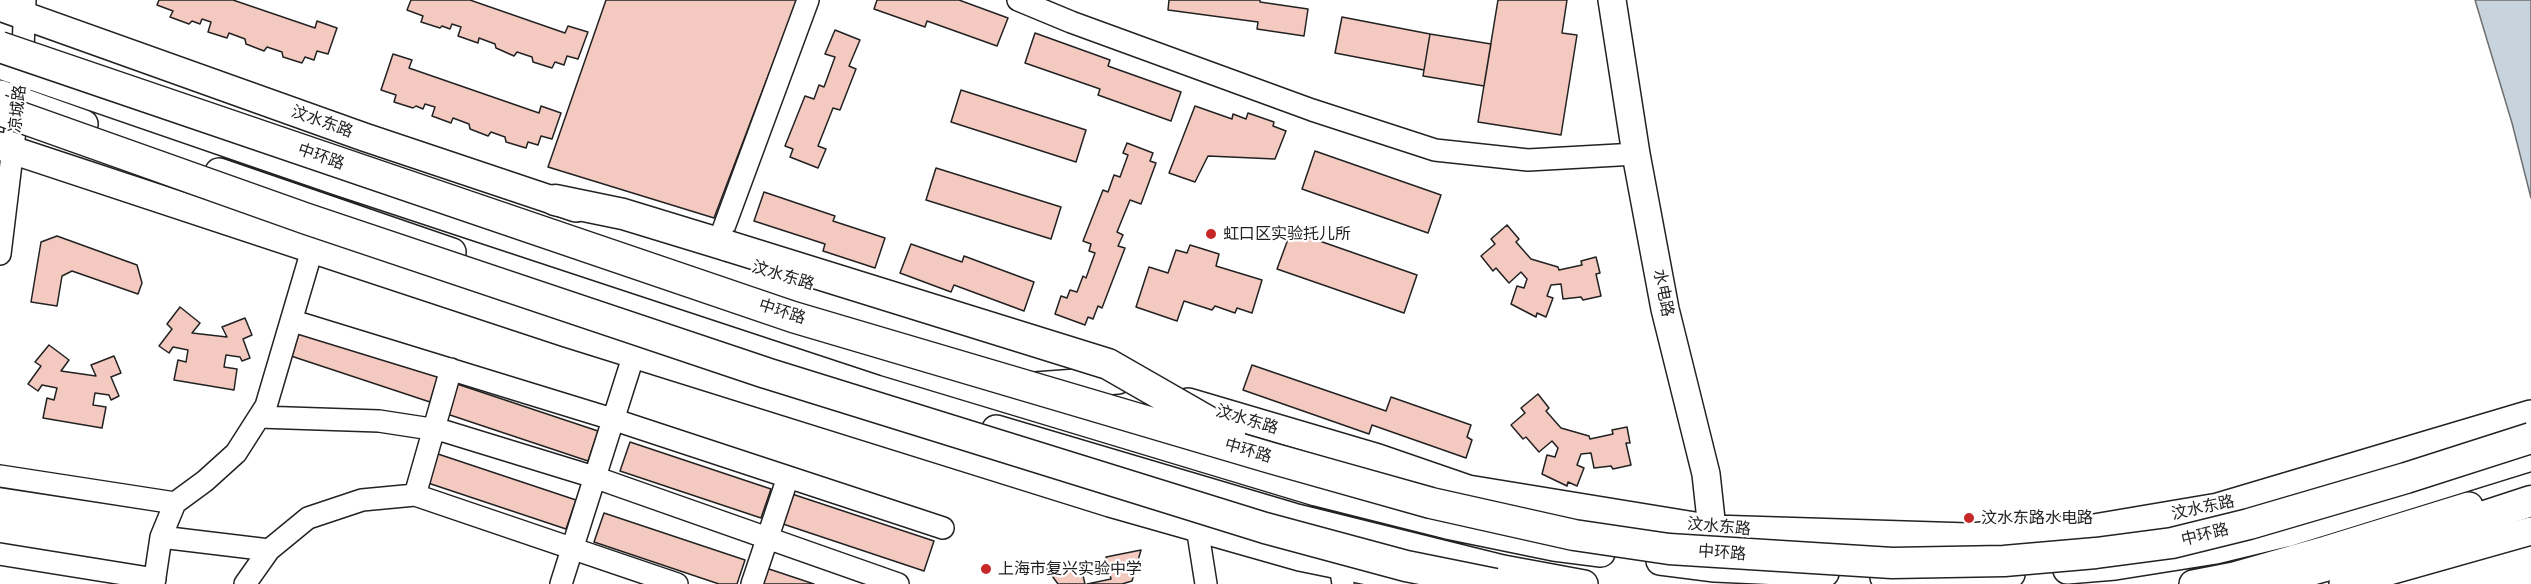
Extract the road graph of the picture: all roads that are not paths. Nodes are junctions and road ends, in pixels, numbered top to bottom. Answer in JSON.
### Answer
{"nodes":[{"id":1,"x":808,"y":0,"type":"edge"},
{"id":2,"x":1018,"y":0,"type":"edge"},
{"id":3,"x":1612,"y":0,"type":"edge"},
{"id":4,"x":17,"y":7,"type":"edge"},
{"id":5,"x":0,"y":47,"type":"edge"},
{"id":6,"x":11,"y":69,"type":"edge"},
{"id":7,"x":6,"y":102,"type":"edge"},
{"id":8,"x":7,"y":148,"type":"edge"},
{"id":9,"x":1636,"y":154,"type":"junction"},
{"id":10,"x":555,"y":200,"type":"junction"},
{"id":11,"x":726,"y":238,"type":"junction"},
{"id":12,"x":312,"y":250,"type":"junction"},
{"id":13,"x":0,"y":254,"type":"edge"},
{"id":14,"x":592,"y":300,"type":"junction"},
{"id":15,"x":507,"y":314,"type":"junction"},
{"id":16,"x":293,"y":321,"type":"junction"},
{"id":17,"x":634,"y":354,"type":"junction"},
{"id":18,"x":451,"y":369,"type":"junction"},
{"id":19,"x":1118,"y":380,"type":"junction"},
{"id":20,"x":976,"y":390,"type":"junction"},
{"id":21,"x":1224,"y":413,"type":"junction"},
{"id":22,"x":2531,"y":414,"type":"edge"},
{"id":23,"x":259,"y":417,"type":"junction"},
{"id":24,"x":612,"y":419,"type":"junction"},
{"id":25,"x":965,"y":420,"type":"junction"},
{"id":26,"x":433,"y":429,"type":"junction"},
{"id":27,"x":2531,"y":438,"type":"edge"},
{"id":28,"x":2531,"y":457,"type":"edge"},
{"id":29,"x":1271,"y":458,"type":"junction"},
{"id":30,"x":1378,"y":458,"type":"junction"},
{"id":31,"x":0,"y":476,"type":"edge"},
{"id":32,"x":594,"y":477,"type":"junction"},
{"id":33,"x":788,"y":477,"type":"junction"},
{"id":34,"x":2531,"y":487,"type":"edge"},
{"id":35,"x":415,"y":495,"type":"junction"},
{"id":36,"x":1088,"y":496,"type":"junction"},
{"id":37,"x":2531,"y":501,"type":"edge"},
{"id":38,"x":175,"y":503,"type":"junction"},
{"id":39,"x":2179,"y":513,"type":"junction"},
{"id":40,"x":1447,"y":525,"type":"junction"},
{"id":41,"x":1197,"y":527,"type":"junction"},
{"id":42,"x":943,"y":528,"type":"dead end"},
{"id":43,"x":1713,"y":529,"type":"junction"},
{"id":44,"x":2531,"y":531,"type":"edge"},
{"id":45,"x":161,"y":537,"type":"junction"},
{"id":46,"x":768,"y":538,"type":"junction"},
{"id":47,"x":572,"y":548,"type":"junction"},
{"id":48,"x":269,"y":550,"type":"junction"},
{"id":49,"x":0,"y":554,"type":"edge"},
{"id":50,"x":2115,"y":566,"type":"junction"},
{"id":51,"x":1342,"y":575,"type":"edge"},
{"id":52,"x":1716,"y":576,"type":"edge"},
{"id":53,"x":155,"y":581,"type":"edge"},
{"id":54,"x":666,"y":582,"type":"edge"},
{"id":55,"x":245,"y":584,"type":"edge"},
{"id":56,"x":561,"y":584,"type":"edge"},
{"id":57,"x":752,"y":584,"type":"edge"},
{"id":58,"x":898,"y":584,"type":"edge"},
{"id":59,"x":1206,"y":584,"type":"edge"},
{"id":60,"x":1430,"y":584,"type":"edge"},
{"id":61,"x":1495,"y":584,"type":"edge"},
{"id":62,"x":1584,"y":584,"type":"edge"},
{"id":63,"x":2193,"y":584,"type":"edge"},
{"id":64,"x":2260,"y":584,"type":"edge"},
{"id":65,"x":2343,"y":584,"type":"edge"}],
"edges":[{"from":1,"to":11,"type":"street"},
{"from":2,"to":9,"type":"street"},
{"from":3,"to":9,"type":"main road","name":"水电路"},
{"from":4,"to":6,"type":"street","name":"凉城路"},
{"from":4,"to":10,"type":"main road","name":"汶水东路"},
{"from":5,"to":29,"type":"highway","name":"中环路","bridge":true},
{"from":6,"to":7,"type":"street","name":"凉城路"},
{"from":6,"to":20,"type":"main road"},
{"from":7,"to":8,"type":"street","name":"凉城路"},
{"from":7,"to":14,"type":"main road"},
{"from":7,"to":61,"type":"highway","bridge":true},
{"from":8,"to":12,"type":"main road"},
{"from":8,"to":13,"type":"street","name":"凉城路"},
{"from":9,"to":43,"type":"main road","name":"水电路"},
{"from":10,"to":11,"type":"highway"},
{"from":10,"to":19,"type":"main road","name":"汶水东路"},
{"from":11,"to":21,"type":"street"},
{"from":11,"to":29,"type":"highway","bridge":true},
{"from":12,"to":15,"type":"main road"},
{"from":12,"to":16,"type":"street"},
{"from":14,"to":15,"type":"main road"},
{"from":14,"to":25,"type":"main road"},
{"from":15,"to":17,"type":"main road"},
{"from":16,"to":18,"type":"street"},
{"from":16,"to":23,"type":"street"},
{"from":17,"to":24,"type":"street"},
{"from":17,"to":36,"type":"main road"},
{"from":18,"to":24,"type":"street"},
{"from":18,"to":26,"type":"street"},
{"from":19,"to":20,"type":"main road"},
{"from":19,"to":21,"type":"main road","name":"汶水东路"},
{"from":20,"to":40,"type":"main road"},
{"from":21,"to":30,"type":"main road","name":"汶水东路"},
{"from":22,"to":39,"type":"main road","name":"汶水东路"},
{"from":23,"to":26,"type":"street"},
{"from":23,"to":38,"type":"street"},
{"from":24,"to":32,"type":"street"},
{"from":24,"to":33,"type":"street"},
{"from":25,"to":36,"type":"main road"},
{"from":25,"to":62,"type":"main road"},
{"from":26,"to":32,"type":"street"},
{"from":26,"to":35,"type":"street"},
{"from":27,"to":29,"type":"highway","name":"中环路","bridge":true},
{"from":28,"to":50,"type":"main road"},
{"from":30,"to":40,"type":"main road"},
{"from":30,"to":43,"type":"main road","name":"汶水东路"},
{"from":31,"to":38,"type":"street"},
{"from":32,"to":46,"type":"street"},
{"from":32,"to":47,"type":"street"},
{"from":33,"to":42,"type":"street"},
{"from":33,"to":46,"type":"street"},
{"from":34,"to":63,"type":"main road"},
{"from":35,"to":47,"type":"street"},
{"from":35,"to":48,"type":"street"},
{"from":36,"to":41,"type":"main road"},
{"from":37,"to":64,"type":"highway"},
{"from":38,"to":45,"type":"street"},
{"from":39,"to":43,"type":"main road","name":"汶水东路"},
{"from":39,"to":50,"type":"main road"},
{"from":40,"to":52,"type":"main road"},
{"from":41,"to":51,"type":"main road"},
{"from":41,"to":59,"type":"street"},
{"from":43,"to":52,"type":"main road","name":"水电路"},
{"from":44,"to":65,"type":"main road"},
{"from":45,"to":48,"type":"street"},
{"from":45,"to":53,"type":"street"},
{"from":46,"to":57,"type":"street"},
{"from":46,"to":58,"type":"street"},
{"from":47,"to":54,"type":"street"},
{"from":47,"to":56,"type":"street"},
{"from":48,"to":55,"type":"street"},
{"from":49,"to":53,"type":"street"},
{"from":50,"to":52,"type":"main road"},
{"from":51,"to":60,"type":"main road"}]}
